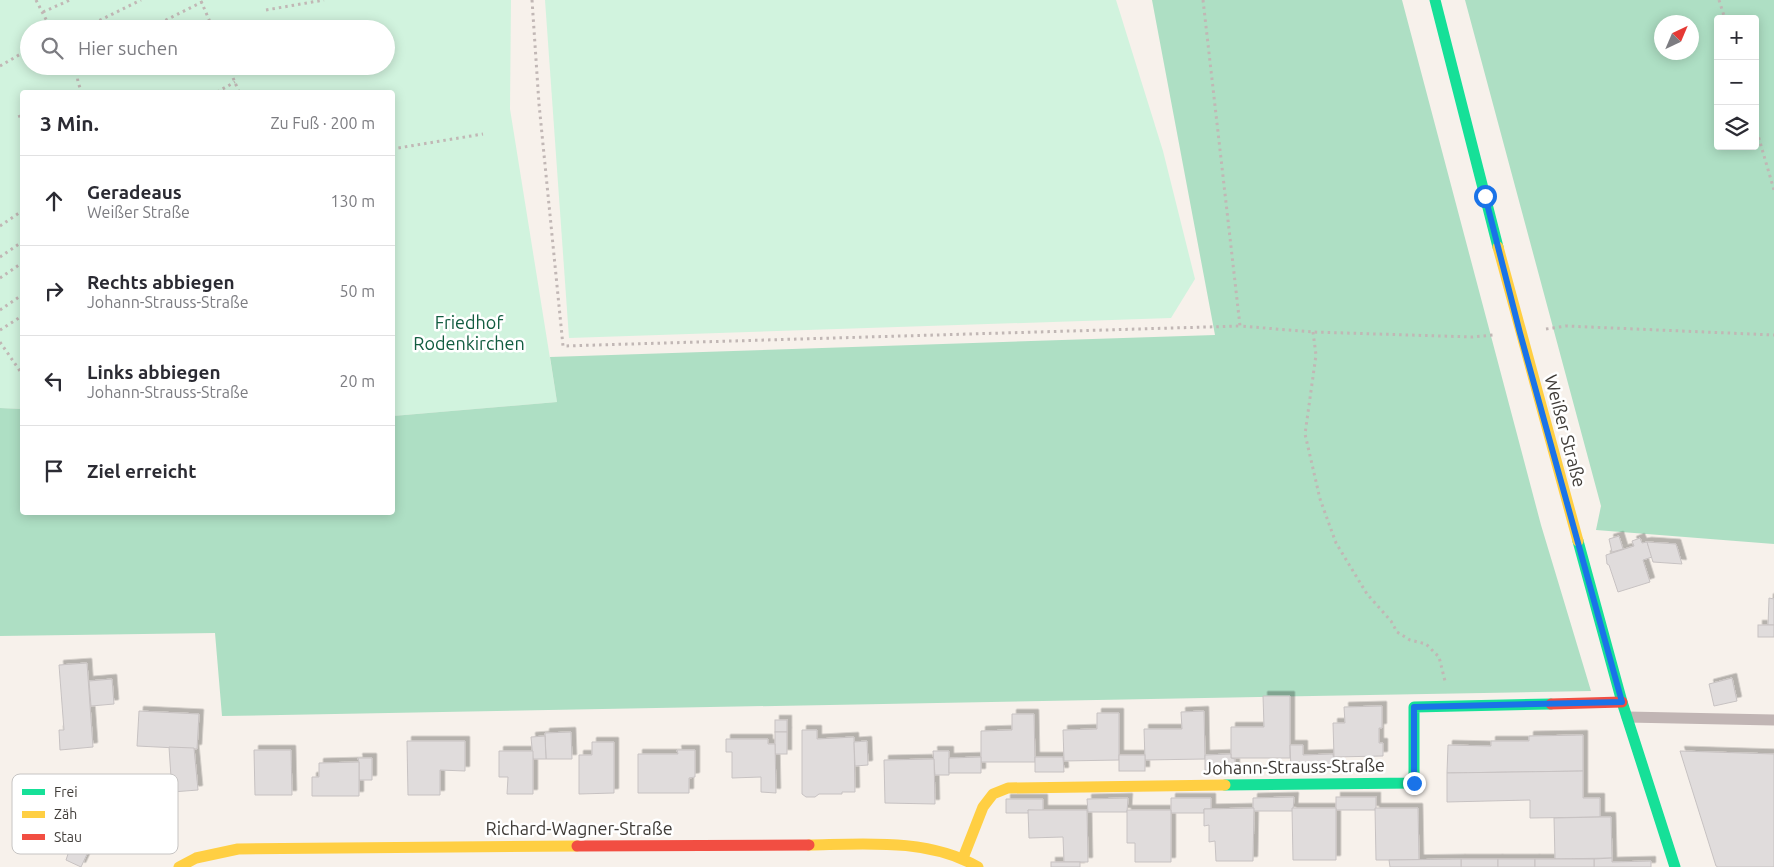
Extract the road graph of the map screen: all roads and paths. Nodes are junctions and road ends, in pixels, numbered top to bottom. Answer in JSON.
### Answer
{"nodes":[{"id":1,"x":36,"y":0,"type":"edge"},
{"id":2,"x":70,"y":0,"type":"edge"},
{"id":3,"x":141,"y":0,"type":"edge"},
{"id":4,"x":206,"y":0,"type":"edge"},
{"id":5,"x":324,"y":0,"type":"edge"},
{"id":6,"x":532,"y":0,"type":"edge"},
{"id":7,"x":1203,"y":0,"type":"edge"},
{"id":8,"x":1435,"y":0,"type":"edge"},
{"id":9,"x":1719,"y":0,"type":"edge"},
{"id":10,"x":201,"y":1,"type":"edge"},
{"id":11,"x":266,"y":10,"type":"dead end"},
{"id":12,"x":42,"y":12,"type":"junction"},
{"id":13,"x":1724,"y":15,"type":"edge"},
{"id":14,"x":46,"y":20,"type":"edge"},
{"id":15,"x":100,"y":20,"type":"edge"},
{"id":16,"x":165,"y":20,"type":"edge"},
{"id":17,"x":209,"y":20,"type":"edge"},
{"id":18,"x":20,"y":54,"type":"edge"},
{"id":19,"x":0,"y":66,"type":"edge"},
{"id":20,"x":77,"y":75,"type":"edge"},
{"id":21,"x":232,"y":75,"type":"edge"},
{"id":22,"x":235,"y":82,"type":"junction"},
{"id":23,"x":81,"y":90,"type":"edge"},
{"id":24,"x":221,"y":90,"type":"edge"},
{"id":25,"x":238,"y":90,"type":"edge"},
{"id":26,"x":483,"y":134,"type":"dead end"},
{"id":27,"x":1759,"y":139,"type":"edge"},
{"id":28,"x":395,"y":149,"type":"edge"},
{"id":29,"x":1774,"y":190,"type":"edge"},
{"id":30,"x":20,"y":212,"type":"edge"},
{"id":31,"x":0,"y":226,"type":"edge"},
{"id":32,"x":20,"y":243,"type":"edge"},
{"id":33,"x":0,"y":256,"type":"edge"},
{"id":34,"x":20,"y":264,"type":"edge"},
{"id":35,"x":0,"y":278,"type":"edge"},
{"id":36,"x":20,"y":296,"type":"edge"},
{"id":37,"x":0,"y":310,"type":"edge"},
{"id":38,"x":20,"y":317,"type":"edge"},
{"id":39,"x":1240,"y":326,"type":"junction"},
{"id":40,"x":0,"y":330,"type":"edge"},
{"id":41,"x":1313,"y":332,"type":"junction"},
{"id":42,"x":1520,"y":333,"type":"junction"},
{"id":43,"x":1774,"y":335,"type":"edge"},
{"id":44,"x":0,"y":342,"type":"edge"},
{"id":45,"x":20,"y":371,"type":"edge"},
{"id":46,"x":1622,"y":702,"type":"junction"},
{"id":47,"x":1446,"y":706,"type":"junction"},
{"id":48,"x":1627,"y":718,"type":"junction"},
{"id":49,"x":1774,"y":720,"type":"edge"},
{"id":50,"x":963,"y":858,"type":"junction"},
{"id":51,"x":179,"y":867,"type":"edge"},
{"id":52,"x":978,"y":867,"type":"edge"},
{"id":53,"x":1675,"y":867,"type":"edge"}],
"edges":[{"from":1,"to":12,"type":"path"},
{"from":2,"to":12,"type":"path"},
{"from":3,"to":15,"type":"path"},
{"from":4,"to":10,"type":"path"},
{"from":5,"to":11,"type":"path"},
{"from":6,"to":39,"type":"path"},
{"from":7,"to":39,"type":"path"},
{"from":8,"to":42,"type":"street","name":"Weißer Straße"},
{"from":9,"to":13,"type":"path"},
{"from":10,"to":16,"type":"path"},
{"from":10,"to":17,"type":"path"},
{"from":12,"to":14,"type":"path"},
{"from":18,"to":19,"type":"path"},
{"from":20,"to":23,"type":"path"},
{"from":21,"to":22,"type":"path"},
{"from":22,"to":24,"type":"path"},
{"from":22,"to":25,"type":"path"},
{"from":26,"to":28,"type":"path"},
{"from":27,"to":29,"type":"path"},
{"from":30,"to":31,"type":"path"},
{"from":32,"to":33,"type":"path"},
{"from":34,"to":35,"type":"path"},
{"from":36,"to":37,"type":"path"},
{"from":38,"to":40,"type":"path"},
{"from":39,"to":41,"type":"path"},
{"from":41,"to":42,"type":"path"},
{"from":41,"to":47,"type":"path"},
{"from":42,"to":43,"type":"path"},
{"from":42,"to":46,"type":"street","name":"Weißer Straße"},
{"from":44,"to":45,"type":"path"},
{"from":46,"to":47,"type":"street","name":"Johann-Strauss-Straße"},
{"from":46,"to":48,"type":"street","name":"Weißer Straße"},
{"from":47,"to":50,"type":"street","name":"Johann-Strauss-Straße"},
{"from":48,"to":49,"type":"lane"},
{"from":48,"to":53,"type":"street","name":"Weißer Straße"},
{"from":50,"to":51,"type":"street","name":"Richard-Wagner-Straße"},
{"from":50,"to":52,"type":"street","name":"Richard-Wagner-Straße"}]}
